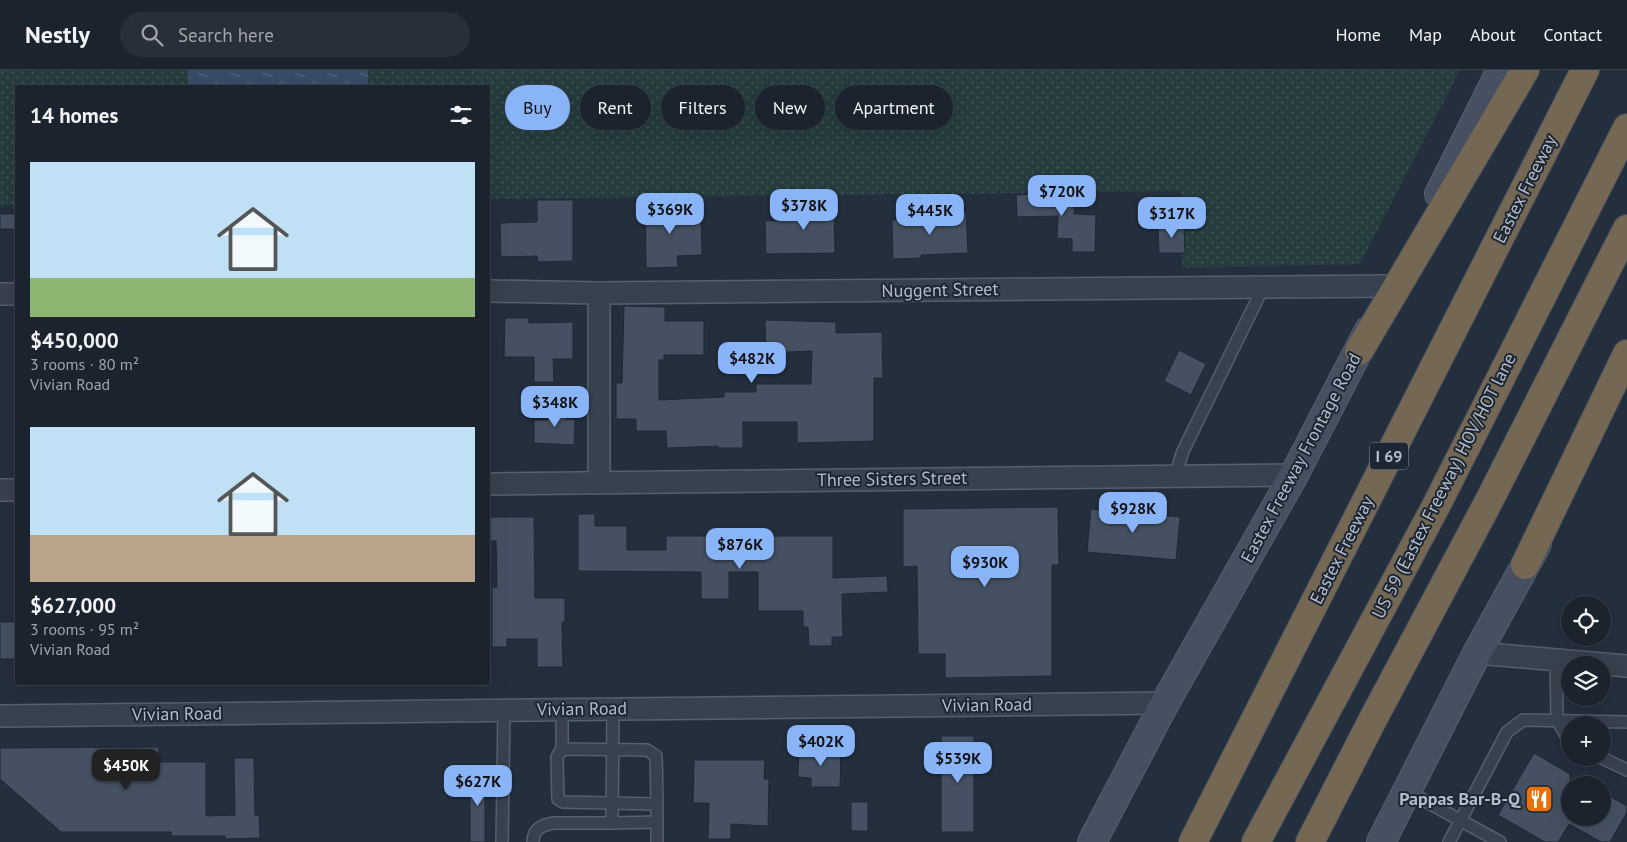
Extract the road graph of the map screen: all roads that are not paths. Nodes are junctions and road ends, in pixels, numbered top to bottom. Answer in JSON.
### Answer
{"nodes":[{"id":1,"x":1501,"y":70,"type":"edge"},
{"id":2,"x":1525,"y":70,"type":"edge"},
{"id":3,"x":1586,"y":70,"type":"edge"},
{"id":4,"x":1627,"y":128,"type":"edge"},
{"id":5,"x":1627,"y":229,"type":"edge"},
{"id":6,"x":1392,"y":286,"type":"junction"},
{"id":7,"x":1261,"y":287,"type":"junction"},
{"id":8,"x":490,"y":291,"type":"edge"},
{"id":9,"x":599,"y":293,"type":"junction"},
{"id":10,"x":0,"y":294,"type":"edge"},
{"id":11,"x":15,"y":294,"type":"edge"},
{"id":12,"x":1359,"y":351,"type":"junction"},
{"id":13,"x":1627,"y":354,"type":"edge"},
{"id":14,"x":1627,"y":378,"type":"edge"},
{"id":15,"x":1294,"y":475,"type":"junction"},
{"id":16,"x":1175,"y":476,"type":"junction"},
{"id":17,"x":599,"y":483,"type":"junction"},
{"id":18,"x":490,"y":484,"type":"edge"},
{"id":19,"x":0,"y":490,"type":"edge"},
{"id":20,"x":15,"y":490,"type":"edge"},
{"id":21,"x":1525,"y":565,"type":"junction"},
{"id":22,"x":1478,"y":653,"type":"junction"},
{"id":23,"x":1556,"y":660,"type":"junction"},
{"id":24,"x":1627,"y":666,"type":"edge"},
{"id":25,"x":1165,"y":703,"type":"junction"},
{"id":26,"x":562,"y":709,"type":"junction"},
{"id":27,"x":613,"y":709,"type":"junction"},
{"id":28,"x":504,"y":710,"type":"junction"},
{"id":29,"x":0,"y":716,"type":"edge"},
{"id":30,"x":1557,"y":720,"type":"junction"},
{"id":31,"x":1627,"y":722,"type":"edge"},
{"id":32,"x":1561,"y":727,"type":"edge"},
{"id":33,"x":562,"y":749,"type":"junction"},
{"id":34,"x":613,"y":750,"type":"junction"},
{"id":35,"x":1611,"y":762,"type":"edge"},
{"id":36,"x":1627,"y":770,"type":"edge"},
{"id":37,"x":1407,"y":791,"type":"junction"},
{"id":38,"x":613,"y":803,"type":"junction"},
{"id":39,"x":657,"y":804,"type":"junction"},
{"id":40,"x":1460,"y":820,"type":"junction"},
{"id":41,"x":657,"y":822,"type":"junction"},
{"id":42,"x":612,"y":823,"type":"junction"},
{"id":43,"x":502,"y":842,"type":"edge"},
{"id":44,"x":532,"y":842,"type":"edge"},
{"id":45,"x":657,"y":842,"type":"edge"},
{"id":46,"x":1092,"y":842,"type":"edge"},
{"id":47,"x":1193,"y":842,"type":"edge"},
{"id":48,"x":1256,"y":842,"type":"edge"},
{"id":49,"x":1310,"y":842,"type":"edge"},
{"id":50,"x":1381,"y":842,"type":"edge"},
{"id":51,"x":1449,"y":842,"type":"edge"},
{"id":52,"x":1500,"y":842,"type":"edge"}],
"edges":[{"from":1,"to":6,"type":"main road","name":"Eastex Freeway Frontage Road"},
{"from":2,"to":12,"type":"highway"},
{"from":3,"to":47,"type":"highway","name":"Eastex Freeway","number":"I 69"},
{"from":4,"to":48,"type":"highway","name":"US 59 (Eastex Freeway) HOV/HOT lane"},
{"from":5,"to":49,"type":"highway"},
{"from":6,"to":7,"type":"street","name":"Nuggent Street"},
{"from":6,"to":12,"type":"main road","name":"Eastex Freeway Frontage Road"},
{"from":7,"to":9,"type":"street","name":"Nuggent Street"},
{"from":7,"to":16,"type":"lane"},
{"from":8,"to":9,"type":"street","name":"Nuggent Street"},
{"from":9,"to":17,"type":"street"},
{"from":10,"to":11,"type":"street"},
{"from":12,"to":15,"type":"main road","name":"Eastex Freeway Frontage Road"},
{"from":13,"to":21,"type":"highway"},
{"from":14,"to":21,"type":"main road"},
{"from":15,"to":16,"type":"street","name":"Three Sisters Street"},
{"from":15,"to":25,"type":"main road","name":"Eastex Freeway Frontage Road"},
{"from":16,"to":17,"type":"street","name":"Three Sisters Street"},
{"from":17,"to":18,"type":"street","name":"Three Sisters Street"},
{"from":19,"to":20,"type":"street"},
{"from":21,"to":22,"type":"main road"},
{"from":22,"to":23,"type":"street"},
{"from":22,"to":37,"type":"main road"},
{"from":23,"to":24,"type":"street"},
{"from":23,"to":30,"type":"lane"},
{"from":25,"to":27,"type":"street","name":"Vivian Road"},
{"from":25,"to":46,"type":"main road","name":"Eastex Freeway Frontage Road"},
{"from":26,"to":27,"type":"street","name":"Vivian Road"},
{"from":26,"to":28,"type":"street","name":"Vivian Road"},
{"from":26,"to":33,"type":"lane"},
{"from":27,"to":34,"type":"lane"},
{"from":28,"to":29,"type":"street","name":"Vivian Road"},
{"from":28,"to":43,"type":"lane"},
{"from":30,"to":31,"type":"lane"},
{"from":30,"to":32,"type":"lane"},
{"from":30,"to":40,"type":"lane"},
{"from":33,"to":34,"type":"lane"},
{"from":33,"to":38,"type":"lane"},
{"from":34,"to":38,"type":"lane"},
{"from":34,"to":39,"type":"lane"},
{"from":35,"to":36,"type":"lane"},
{"from":37,"to":40,"type":"lane"},
{"from":37,"to":50,"type":"main road"},
{"from":38,"to":39,"type":"lane"},
{"from":38,"to":42,"type":"lane"},
{"from":39,"to":41,"type":"lane"},
{"from":40,"to":51,"type":"lane"},
{"from":40,"to":52,"type":"lane"},
{"from":41,"to":42,"type":"lane"},
{"from":41,"to":45,"type":"lane"},
{"from":42,"to":44,"type":"lane"}]}
